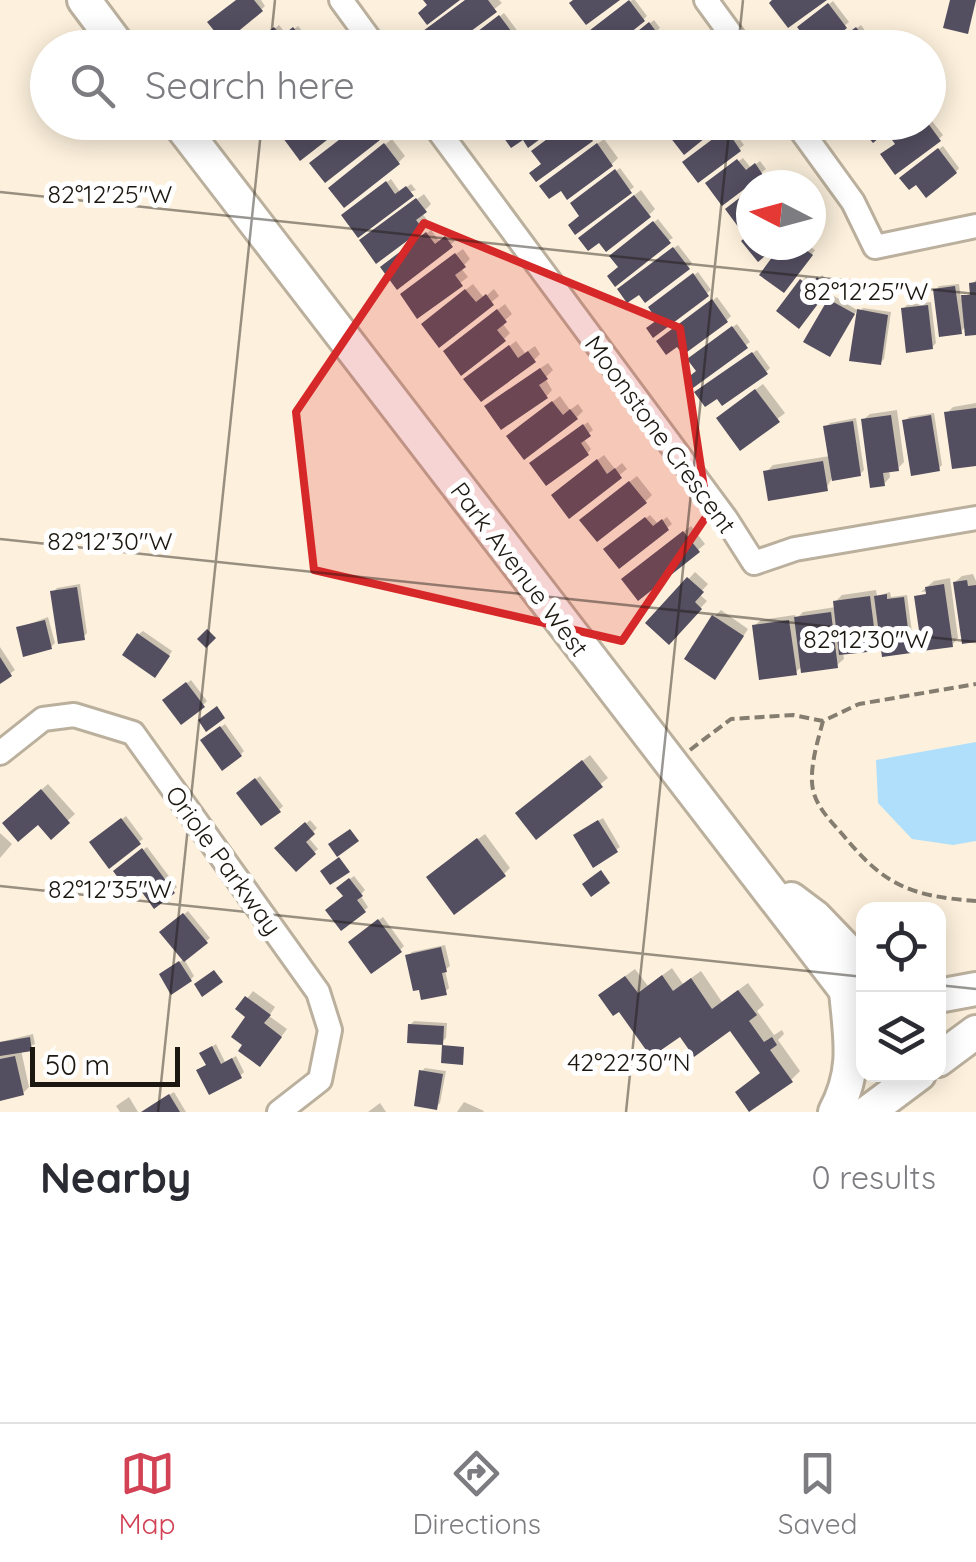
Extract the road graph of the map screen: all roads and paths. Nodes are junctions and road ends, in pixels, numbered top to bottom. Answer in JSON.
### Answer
{"nodes":[{"id":1,"x":84,"y":0,"type":"edge"},
{"id":2,"x":341,"y":0,"type":"edge"},
{"id":3,"x":706,"y":0,"type":"edge"},
{"id":4,"x":106,"y":30,"type":"edge"},
{"id":5,"x":363,"y":30,"type":"edge"},
{"id":6,"x":728,"y":30,"type":"edge"},
{"id":7,"x":192,"y":140,"type":"edge"},
{"id":8,"x":445,"y":140,"type":"edge"},
{"id":9,"x":808,"y":140,"type":"edge"},
{"id":10,"x":976,"y":226,"type":"edge"},
{"id":11,"x":976,"y":518,"type":"edge"},
{"id":12,"x":976,"y":684,"type":"edge"},
{"id":13,"x":823,"y":721,"type":"junction"},
{"id":14,"x":0,"y":753,"type":"edge"},
{"id":15,"x":671,"y":765,"type":"junction"},
{"id":16,"x":976,"y":902,"type":"edge"},
{"id":17,"x":856,"y":989,"type":"edge"},
{"id":18,"x":976,"y":989,"type":"edge"},
{"id":19,"x":858,"y":992,"type":"edge"},
{"id":20,"x":946,"y":995,"type":"edge"},
{"id":21,"x":976,"y":1032,"type":"edge"},
{"id":22,"x":946,"y":1054,"type":"edge"},
{"id":23,"x":908,"y":1082,"type":"edge"},
{"id":24,"x":279,"y":1112,"type":"edge"},
{"id":25,"x":835,"y":1112,"type":"edge"},
{"id":26,"x":868,"y":1112,"type":"edge"}],
"edges":[{"from":1,"to":4,"type":"main road"},
{"from":2,"to":5,"type":"street"},
{"from":3,"to":6,"type":"street"},
{"from":7,"to":15,"type":"main road","name":"Park Avenue West"},
{"from":8,"to":11,"type":"street","name":"Moonstone Crescent"},
{"from":9,"to":10,"type":"street"},
{"from":12,"to":13,"type":"path"},
{"from":13,"to":15,"type":"path"},
{"from":13,"to":16,"type":"path"},
{"from":14,"to":24,"type":"street","name":"Oriole Parkway"},
{"from":15,"to":17,"type":"main road","name":"Park Avenue West"},
{"from":18,"to":20,"type":"main road"},
{"from":19,"to":25,"type":"main road"},
{"from":21,"to":22,"type":"main road"},
{"from":23,"to":26,"type":"main road"}]}
